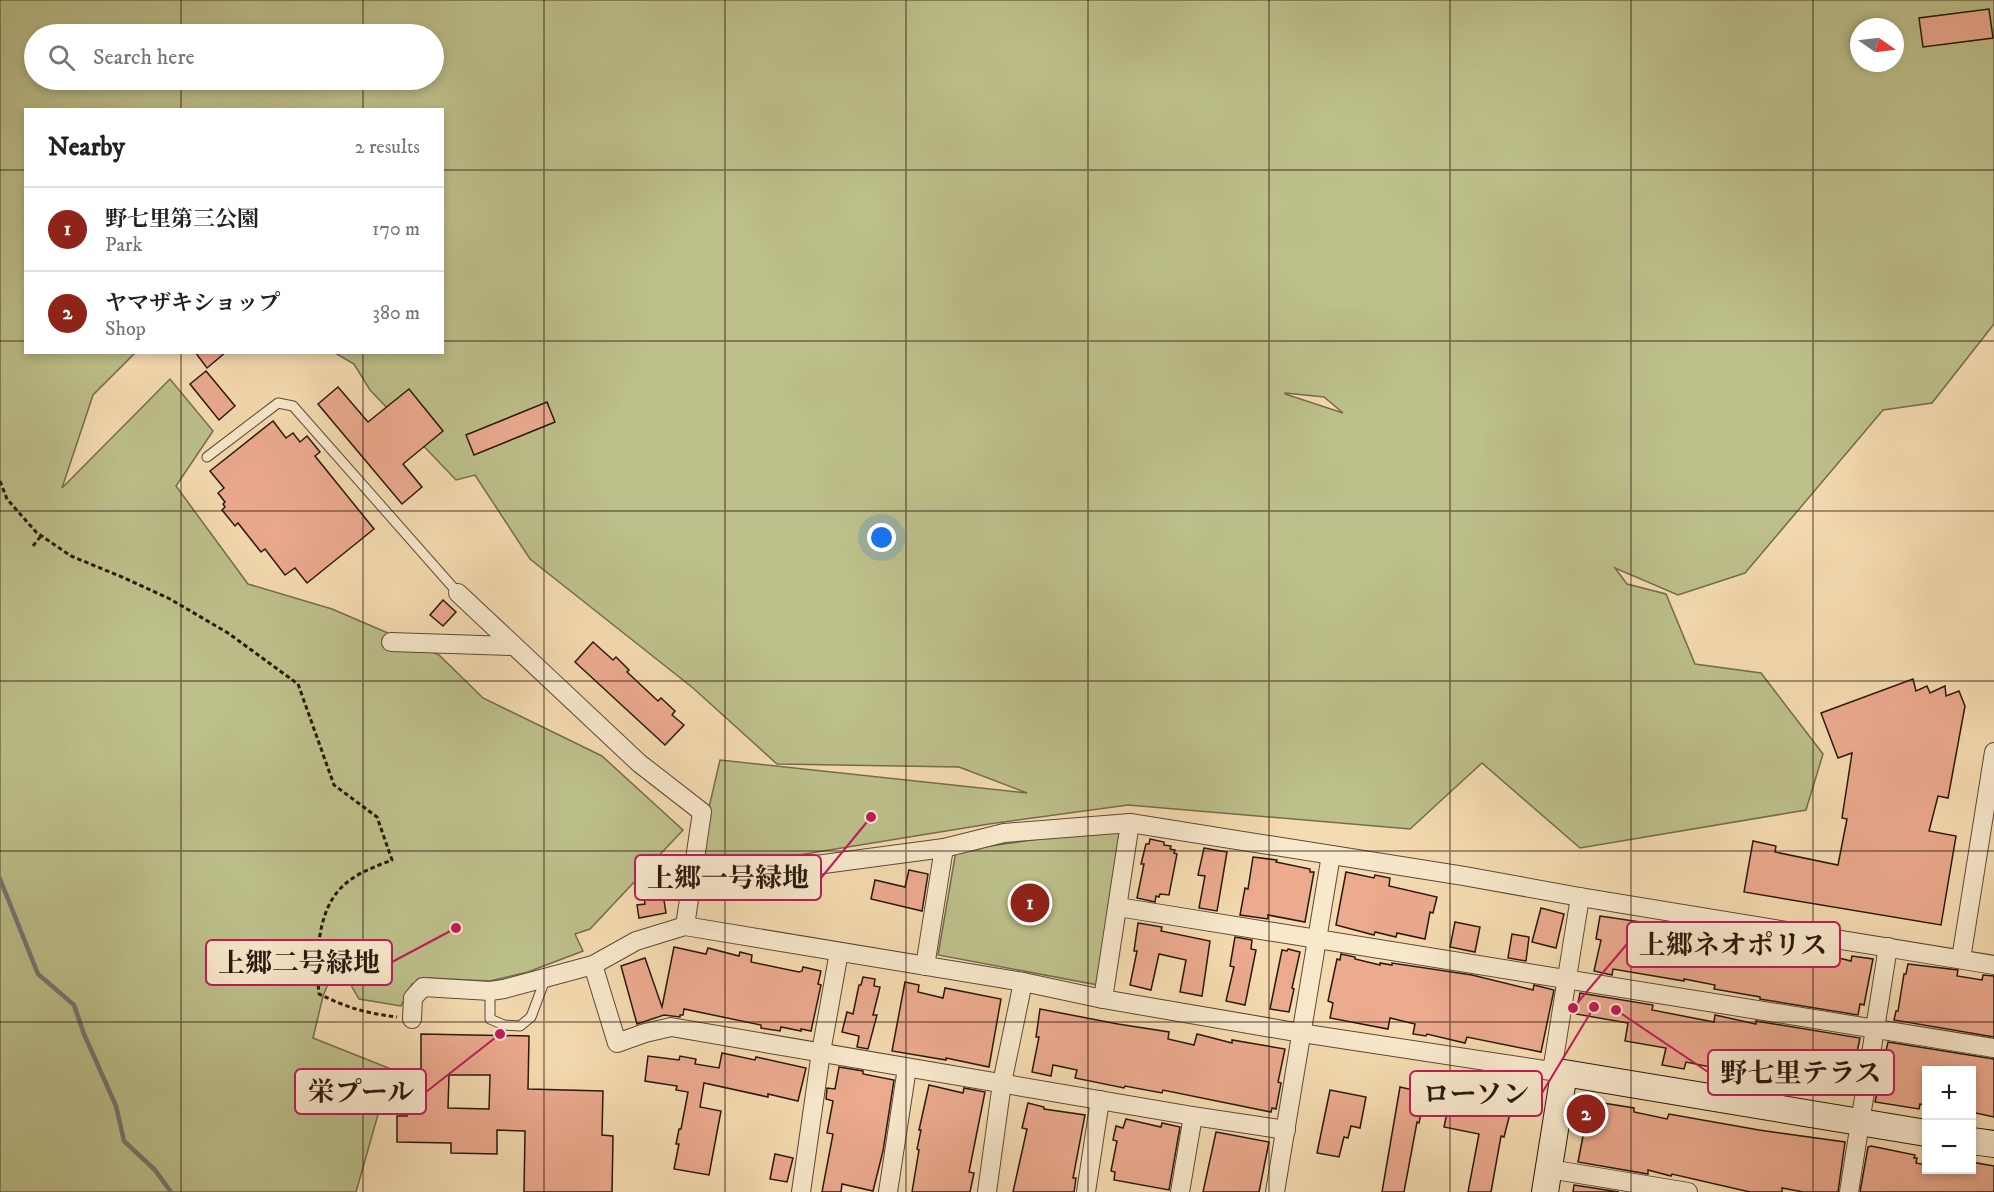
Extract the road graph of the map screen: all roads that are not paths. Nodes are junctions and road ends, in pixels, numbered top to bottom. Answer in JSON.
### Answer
{"nodes":[{"id":1,"x":207,"y":457,"type":"dead end"},
{"id":2,"x":458,"y":593,"type":"joint"},
{"id":3,"x":392,"y":642,"type":"dead end"},
{"id":4,"x":513,"y":646,"type":"junction"},
{"id":5,"x":1994,"y":752,"type":"edge"},
{"id":6,"x":1130,"y":823,"type":"junction"},
{"id":7,"x":944,"y":848,"type":"junction"},
{"id":8,"x":1331,"y":855,"type":"junction"},
{"id":9,"x":692,"y":884,"type":"junction"},
{"id":10,"x":1580,"y":897,"type":"junction"},
{"id":11,"x":1118,"y":907,"type":"junction"},
{"id":12,"x":685,"y":926,"type":"junction"},
{"id":13,"x":1317,"y":938,"type":"junction"},
{"id":14,"x":1888,"y":947,"type":"junction"},
{"id":15,"x":839,"y":952,"type":"junction"},
{"id":16,"x":1961,"y":959,"type":"junction"},
{"id":17,"x":593,"y":965,"type":"junction"},
{"id":18,"x":1994,"y":965,"type":"edge"},
{"id":19,"x":924,"y":966,"type":"junction"},
{"id":20,"x":546,"y":977,"type":"junction"},
{"id":21,"x":1567,"y":979,"type":"junction"},
{"id":22,"x":1023,"y":982,"type":"junction"},
{"id":23,"x":490,"y":991,"type":"junction"},
{"id":24,"x":1103,"y":999,"type":"junction"},
{"id":25,"x":411,"y":1019,"type":"road end"},
{"id":26,"x":1875,"y":1029,"type":"junction"},
{"id":27,"x":1301,"y":1033,"type":"junction"},
{"id":28,"x":1994,"y":1048,"type":"edge"},
{"id":29,"x":821,"y":1052,"type":"junction"},
{"id":30,"x":908,"y":1068,"type":"junction"},
{"id":31,"x":1558,"y":1072,"type":"junction"},
{"id":32,"x":1002,"y":1083,"type":"junction"},
{"id":33,"x":1100,"y":1100,"type":"junction"},
{"id":34,"x":1193,"y":1116,"type":"junction"},
{"id":35,"x":1860,"y":1123,"type":"junction"},
{"id":36,"x":1286,"y":1130,"type":"junction"},
{"id":37,"x":1922,"y":1132,"type":"edge"},
{"id":38,"x":1976,"y":1142,"type":"edge"},
{"id":39,"x":1994,"y":1144,"type":"edge"},
{"id":40,"x":1547,"y":1180,"type":"edge"},
{"id":41,"x":1642,"y":1188,"type":"edge"},
{"id":42,"x":801,"y":1192,"type":"edge"},
{"id":43,"x":888,"y":1192,"type":"edge"},
{"id":44,"x":987,"y":1192,"type":"edge"},
{"id":45,"x":1086,"y":1192,"type":"edge"},
{"id":46,"x":1180,"y":1192,"type":"edge"},
{"id":47,"x":1275,"y":1192,"type":"edge"},
{"id":48,"x":1688,"y":1192,"type":"edge"},
{"id":49,"x":1849,"y":1192,"type":"edge"}],
"edges":[{"from":1,"to":2,"type":"lane"},
{"from":2,"to":4,"type":"street"},
{"from":3,"to":4,"type":"street"},
{"from":4,"to":9,"type":"street"},
{"from":5,"to":16,"type":"street"},
{"from":6,"to":7,"type":"street"},
{"from":6,"to":8,"type":"street"},
{"from":6,"to":11,"type":"street"},
{"from":7,"to":9,"type":"street"},
{"from":7,"to":19,"type":"street"},
{"from":8,"to":10,"type":"street"},
{"from":8,"to":13,"type":"street"},
{"from":9,"to":12,"type":"street"},
{"from":10,"to":14,"type":"street"},
{"from":10,"to":21,"type":"street"},
{"from":11,"to":13,"type":"street"},
{"from":11,"to":24,"type":"street"},
{"from":12,"to":15,"type":"street"},
{"from":12,"to":17,"type":"street"},
{"from":13,"to":21,"type":"street"},
{"from":13,"to":27,"type":"street"},
{"from":14,"to":16,"type":"street"},
{"from":14,"to":26,"type":"street"},
{"from":15,"to":19,"type":"street"},
{"from":15,"to":29,"type":"street"},
{"from":16,"to":18,"type":"street"},
{"from":17,"to":20,"type":"street"},
{"from":17,"to":29,"type":"street"},
{"from":19,"to":22,"type":"street"},
{"from":20,"to":23,"type":"street"},
{"from":20,"to":23,"type":"lane"},
{"from":21,"to":26,"type":"street"},
{"from":21,"to":31,"type":"street"},
{"from":22,"to":24,"type":"street"},
{"from":22,"to":32,"type":"street"},
{"from":23,"to":25,"type":"street"},
{"from":24,"to":27,"type":"street"},
{"from":26,"to":28,"type":"street"},
{"from":26,"to":35,"type":"street"},
{"from":27,"to":31,"type":"street"},
{"from":27,"to":36,"type":"street"},
{"from":29,"to":30,"type":"street"},
{"from":29,"to":42,"type":"street"},
{"from":30,"to":32,"type":"street"},
{"from":30,"to":43,"type":"street"},
{"from":31,"to":35,"type":"street"},
{"from":31,"to":40,"type":"street"},
{"from":32,"to":33,"type":"street"},
{"from":32,"to":44,"type":"street"},
{"from":33,"to":34,"type":"street"},
{"from":33,"to":45,"type":"street"},
{"from":34,"to":36,"type":"street"},
{"from":34,"to":46,"type":"street"},
{"from":35,"to":37,"type":"street"},
{"from":35,"to":49,"type":"street"},
{"from":36,"to":47,"type":"street"},
{"from":38,"to":39,"type":"street"},
{"from":40,"to":41,"type":"street"},
{"from":41,"to":48,"type":"street"}]}
